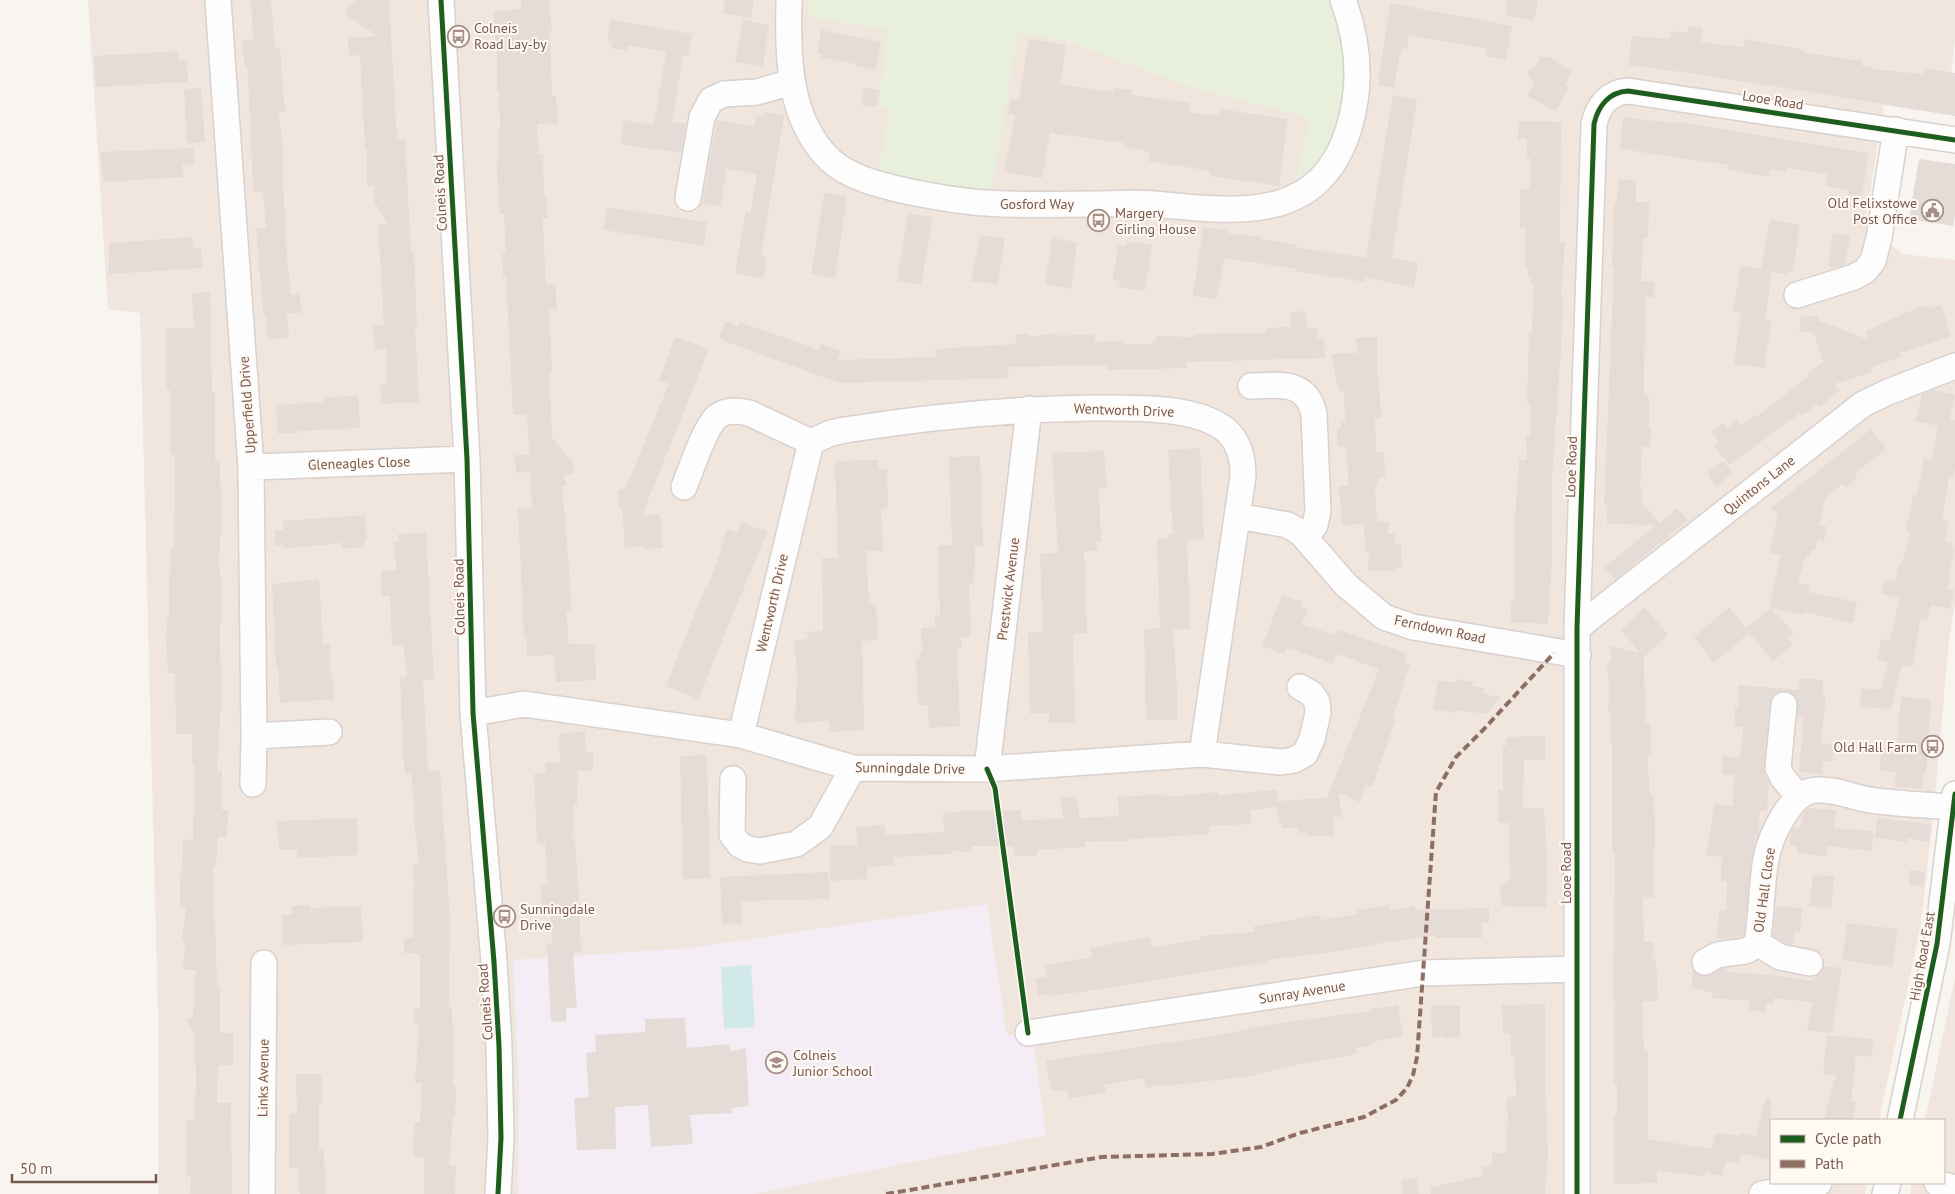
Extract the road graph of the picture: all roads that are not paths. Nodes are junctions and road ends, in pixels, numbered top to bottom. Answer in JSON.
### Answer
{"nodes":[{"id":1,"x":218,"y":0,"type":"edge"},
{"id":2,"x":441,"y":0,"type":"edge"},
{"id":3,"x":789,"y":0,"type":"edge"},
{"id":4,"x":1343,"y":0,"type":"edge"},
{"id":5,"x":792,"y":82,"type":"junction"},
{"id":6,"x":1896,"y":130,"type":"junction"},
{"id":7,"x":1955,"y":140,"type":"edge"},
{"id":8,"x":688,"y":198,"type":"dead end"},
{"id":9,"x":1797,"y":295,"type":"dead end"},
{"id":10,"x":1955,"y":366,"type":"edge"},
{"id":11,"x":1251,"y":386,"type":"dead end"},
{"id":12,"x":1030,"y":409,"type":"junction"},
{"id":13,"x":811,"y":442,"type":"junction"},
{"id":14,"x":466,"y":459,"type":"junction"},
{"id":15,"x":251,"y":467,"type":"junction"},
{"id":16,"x":684,"y":488,"type":"dead end"},
{"id":17,"x":1237,"y":516,"type":"junction"},
{"id":18,"x":1306,"y":537,"type":"junction"},
{"id":19,"x":1577,"y":628,"type":"junction"},
{"id":20,"x":1578,"y":656,"type":"junction"},
{"id":21,"x":1300,"y":687,"type":"dead end"},
{"id":22,"x":1784,"y":705,"type":"dead end"},
{"id":23,"x":473,"y":713,"type":"junction"},
{"id":24,"x":329,"y":732,"type":"dead end"},
{"id":25,"x":741,"y":735,"type":"junction"},
{"id":26,"x":254,"y":736,"type":"junction"},
{"id":27,"x":1202,"y":754,"type":"junction"},
{"id":28,"x":853,"y":768,"type":"junction"},
{"id":29,"x":987,"y":769,"type":"junction"},
{"id":30,"x":733,"y":779,"type":"dead end"},
{"id":31,"x":253,"y":784,"type":"dead end"},
{"id":32,"x":1799,"y":797,"type":"junction"},
{"id":33,"x":1954,"y":800,"type":"edge"},
{"id":34,"x":1757,"y":943,"type":"junction"},
{"id":35,"x":1705,"y":962,"type":"dead end"},
{"id":36,"x":264,"y":963,"type":"dead end"},
{"id":37,"x":1810,"y":963,"type":"dead end"},
{"id":38,"x":1577,"y":969,"type":"junction"},
{"id":39,"x":1028,"y":1033,"type":"dead end"},
{"id":40,"x":1900,"y":1119,"type":"edge"},
{"id":41,"x":1814,"y":1184,"type":"edge"},
{"id":42,"x":1940,"y":1184,"type":"edge"},
{"id":43,"x":1955,"y":1188,"type":"edge"},
{"id":44,"x":262,"y":1194,"type":"edge"},
{"id":45,"x":498,"y":1194,"type":"edge"},
{"id":46,"x":1577,"y":1194,"type":"edge"},
{"id":47,"x":1762,"y":1194,"type":"edge"}],
"edges":[{"from":1,"to":15,"type":"street","name":"Upperfield Drive"},
{"from":2,"to":14,"type":"street","name":"Colneis Road"},
{"from":3,"to":5,"type":"street","name":"Gosford Way"},
{"from":4,"to":5,"type":"street","name":"Gosford Way"},
{"from":5,"to":8,"type":"street"},
{"from":6,"to":7,"type":"street","name":"Looe Road"},
{"from":6,"to":9,"type":"street"},
{"from":6,"to":19,"type":"street","name":"Looe Road"},
{"from":10,"to":19,"type":"street","name":"Quintons Lane"},
{"from":11,"to":18,"type":"street"},
{"from":12,"to":13,"type":"street","name":"Wentworth Drive"},
{"from":12,"to":17,"type":"street","name":"Wentworth Drive"},
{"from":12,"to":29,"type":"street","name":"Prestwick Avenue"},
{"from":13,"to":16,"type":"street"},
{"from":13,"to":25,"type":"street","name":"Wentworth Drive"},
{"from":14,"to":15,"type":"street","name":"Gleneagles Close"},
{"from":14,"to":23,"type":"street","name":"Colneis Road"},
{"from":15,"to":26,"type":"street","name":"Upperfield Drive"},
{"from":17,"to":18,"type":"street","name":"Ferndown Road"},
{"from":17,"to":27,"type":"street","name":"Wentworth Drive"},
{"from":18,"to":20,"type":"street","name":"Ferndown Road"},
{"from":19,"to":20,"type":"street","name":"Looe Road"},
{"from":20,"to":38,"type":"street","name":"Looe Road"},
{"from":21,"to":27,"type":"street","name":"Sunningdale Drive"},
{"from":22,"to":32,"type":"street"},
{"from":23,"to":25,"type":"street","name":"Sunningdale Drive"},
{"from":23,"to":45,"type":"street","name":"Colneis Road"},
{"from":24,"to":26,"type":"street"},
{"from":25,"to":28,"type":"street","name":"Sunningdale Drive"},
{"from":26,"to":31,"type":"street","name":"Upperfield Drive"},
{"from":27,"to":29,"type":"street","name":"Sunningdale Drive"},
{"from":28,"to":29,"type":"street","name":"Sunningdale Drive"},
{"from":28,"to":30,"type":"street"},
{"from":32,"to":33,"type":"street"},
{"from":32,"to":34,"type":"street","name":"Old Hall Close"},
{"from":33,"to":40,"type":"street","name":"High Road East"},
{"from":34,"to":35,"type":"street","name":"Old Hall Close"},
{"from":34,"to":37,"type":"street"},
{"from":36,"to":44,"type":"street","name":"Links Avenue"},
{"from":38,"to":39,"type":"street","name":"Sunray Avenue"},
{"from":38,"to":46,"type":"street","name":"Looe Road"},
{"from":41,"to":47,"type":"street"},
{"from":42,"to":43,"type":"street"}]}
